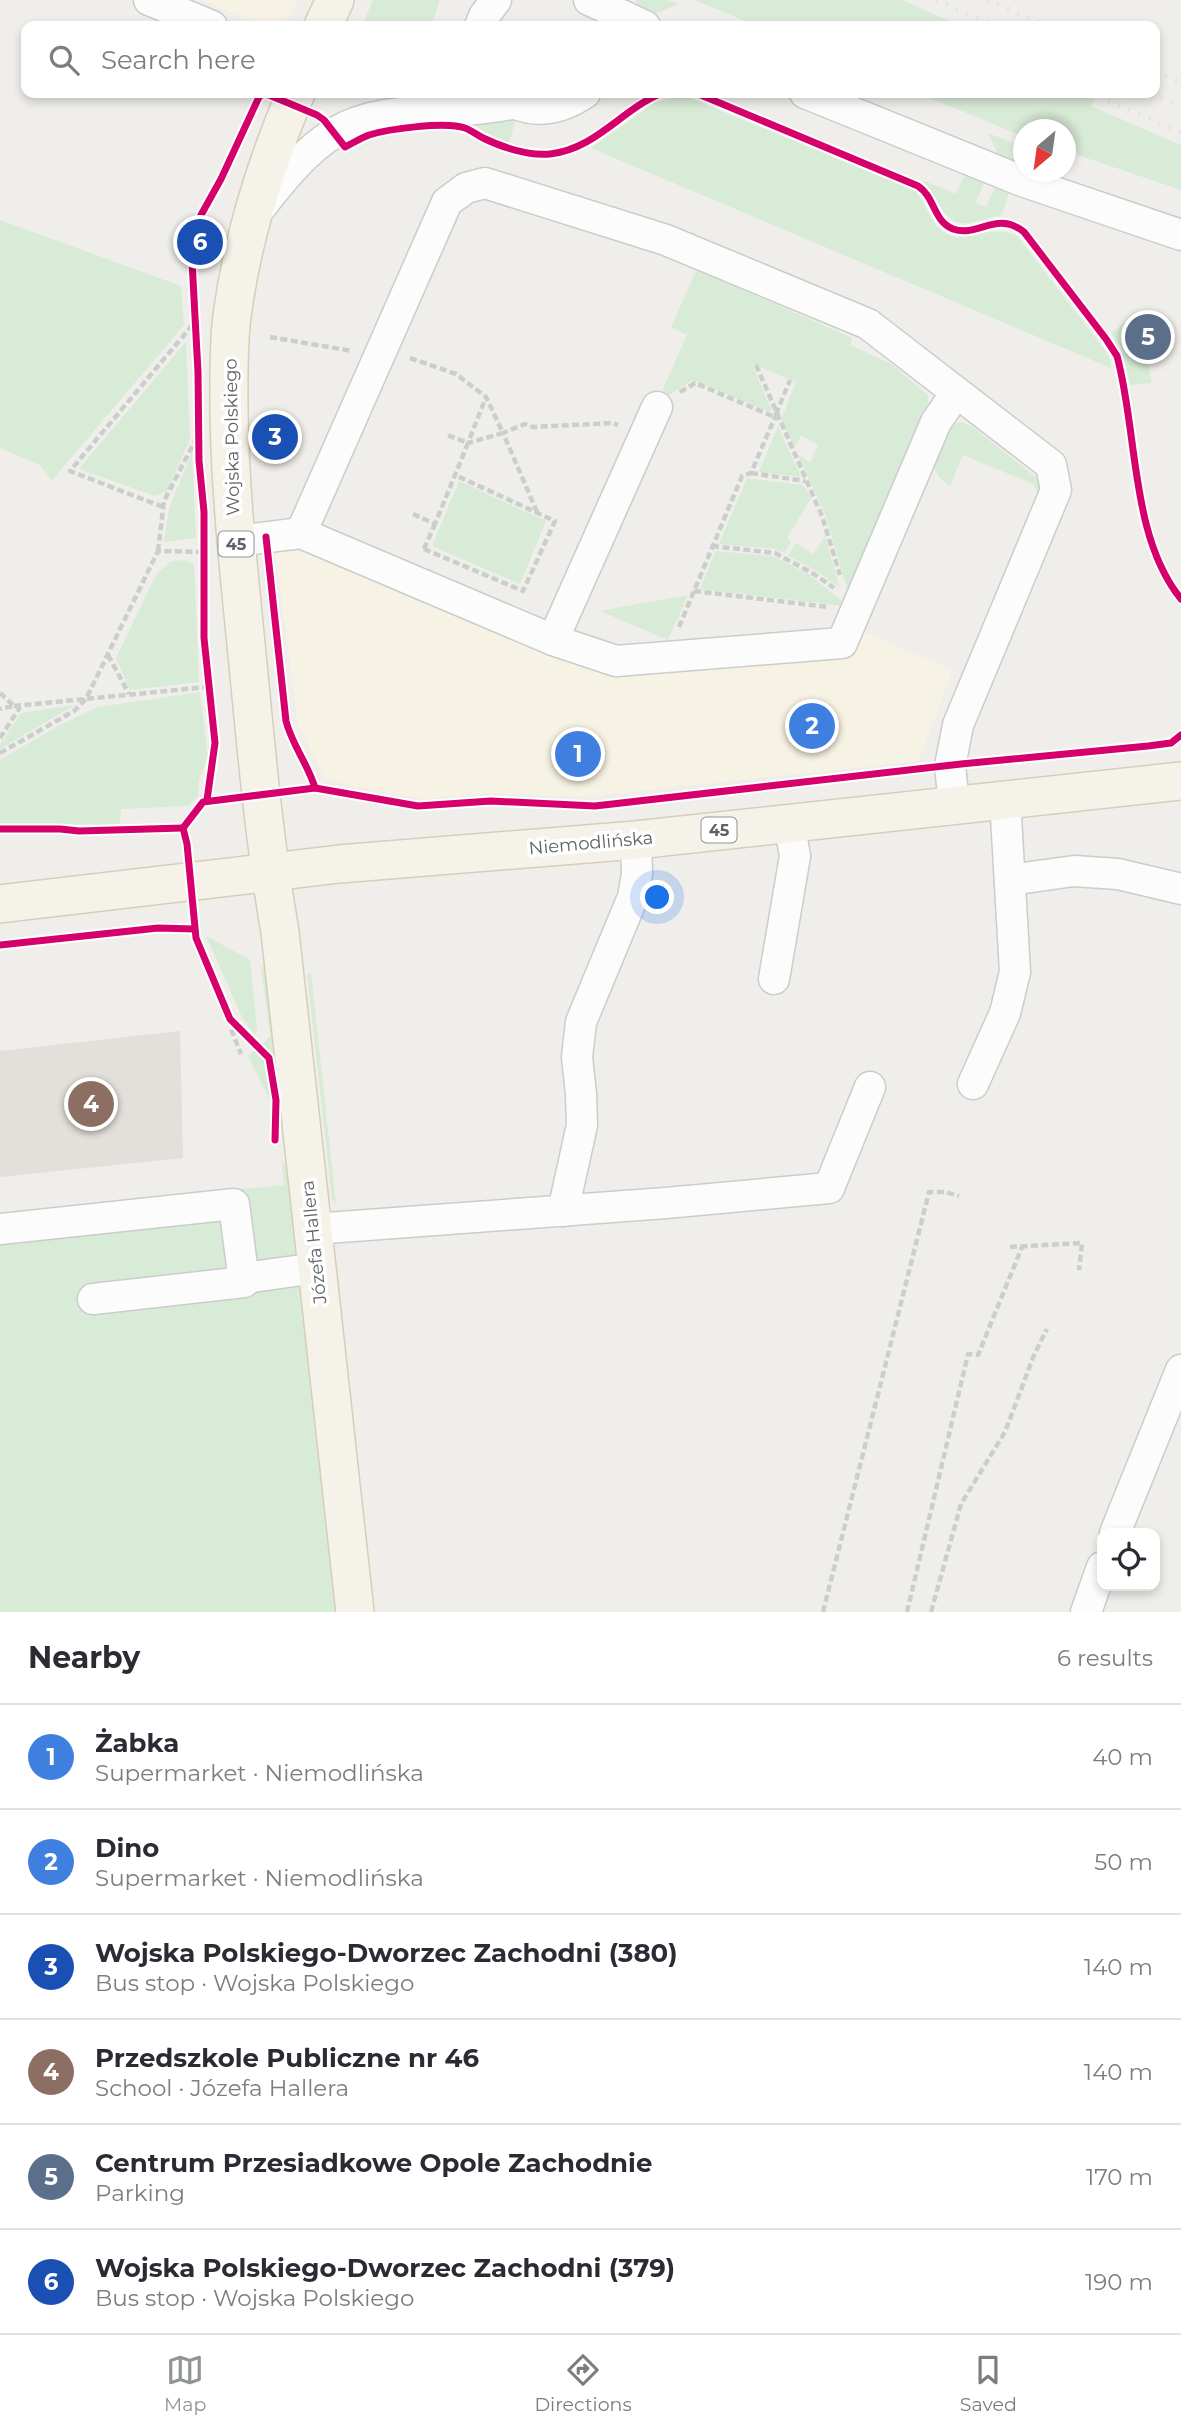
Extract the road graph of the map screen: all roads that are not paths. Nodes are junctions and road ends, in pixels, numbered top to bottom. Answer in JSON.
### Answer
{"nodes":[{"id":1,"x":149,"y":0,"type":"edge"},
{"id":2,"x":496,"y":0,"type":"edge"},
{"id":3,"x":589,"y":0,"type":"edge"},
{"id":4,"x":200,"y":21,"type":"edge"},
{"id":5,"x":482,"y":21,"type":"edge"},
{"id":6,"x":634,"y":21,"type":"edge"},
{"id":7,"x":294,"y":98,"type":"edge"},
{"id":8,"x":385,"y":98,"type":"edge"},
{"id":9,"x":505,"y":98,"type":"edge"},
{"id":10,"x":577,"y":98,"type":"edge"},
{"id":11,"x":816,"y":98,"type":"edge"},
{"id":12,"x":415,"y":111,"type":"junction"},
{"id":13,"x":253,"y":216,"type":"junction"},
{"id":14,"x":1181,"y":235,"type":"edge"},
{"id":15,"x":956,"y":393,"type":"junction"},
{"id":16,"x":657,"y":407,"type":"road end"},
{"id":17,"x":302,"y":533,"type":"junction"},
{"id":18,"x":220,"y":547,"type":"junction"},
{"id":19,"x":553,"y":640,"type":"junction"},
{"id":20,"x":1177,"y":778,"type":"edge"},
{"id":21,"x":1005,"y":799,"type":"junction"},
{"id":22,"x":954,"y":804,"type":"junction"},
{"id":23,"x":789,"y":822,"type":"junction"},
{"id":24,"x":636,"y":840,"type":"junction"},
{"id":25,"x":270,"y":872,"type":"junction"},
{"id":26,"x":1010,"y":880,"type":"junction"},
{"id":27,"x":1181,"y":889,"type":"edge"},
{"id":28,"x":0,"y":904,"type":"edge"},
{"id":29,"x":775,"y":979,"type":"dead end"},
{"id":30,"x":973,"y":1084,"type":"dead end"},
{"id":31,"x":870,"y":1087,"type":"dead end"},
{"id":32,"x":563,"y":1211,"type":"junction"},
{"id":33,"x":0,"y":1229,"type":"edge"},
{"id":34,"x":313,"y":1229,"type":"junction"},
{"id":35,"x":317,"y":1268,"type":"junction"},
{"id":36,"x":244,"y":1278,"type":"junction"},
{"id":37,"x":93,"y":1299,"type":"dead end"},
{"id":38,"x":1181,"y":1370,"type":"edge"},
{"id":39,"x":1117,"y":1528,"type":"edge"},
{"id":40,"x":1097,"y":1581,"type":"edge"},
{"id":41,"x":355,"y":1612,"type":"edge"},
{"id":42,"x":1086,"y":1612,"type":"edge"}],
"edges":[{"from":1,"to":4,"type":"street"},
{"from":2,"to":5,"type":"street"},
{"from":3,"to":6,"type":"street"},
{"from":7,"to":13,"type":"main road","name":"Wojska Polskiego","number":"45"},
{"from":8,"to":12,"type":"street"},
{"from":9,"to":10,"type":"street"},
{"from":9,"to":12,"type":"street"},
{"from":11,"to":14,"type":"street"},
{"from":12,"to":13,"type":"street"},
{"from":13,"to":18,"type":"main road","name":"Wojska Polskiego","number":"45"},
{"from":15,"to":17,"type":"street"},
{"from":15,"to":19,"type":"street"},
{"from":15,"to":22,"type":"street"},
{"from":16,"to":19,"type":"street"},
{"from":17,"to":18,"type":"street"},
{"from":17,"to":19,"type":"street"},
{"from":18,"to":25,"type":"main road","name":"Wojska Polskiego","number":"45"},
{"from":20,"to":21,"type":"main road","name":"Niemodlińska","number":"45"},
{"from":21,"to":22,"type":"main road","name":"Niemodlińska","number":"45"},
{"from":21,"to":26,"type":"street"},
{"from":22,"to":23,"type":"main road","name":"Niemodlińska","number":"45"},
{"from":23,"to":24,"type":"main road","name":"Niemodlińska","number":"45"},
{"from":23,"to":29,"type":"street"},
{"from":24,"to":25,"type":"main road","name":"Niemodlińska","number":"45"},
{"from":24,"to":32,"type":"street"},
{"from":25,"to":28,"type":"main road","name":"Niemodlińska"},
{"from":25,"to":34,"type":"main road","name":"Józefa Hallera"},
{"from":26,"to":27,"type":"street"},
{"from":26,"to":30,"type":"street"},
{"from":31,"to":32,"type":"street"},
{"from":32,"to":34,"type":"street"},
{"from":33,"to":36,"type":"street"},
{"from":34,"to":35,"type":"main road","name":"Józefa Hallera"},
{"from":35,"to":36,"type":"street"},
{"from":35,"to":41,"type":"main road","name":"Józefa Hallera"},
{"from":36,"to":37,"type":"street"},
{"from":38,"to":39,"type":"street"},
{"from":40,"to":42,"type":"street"}]}
